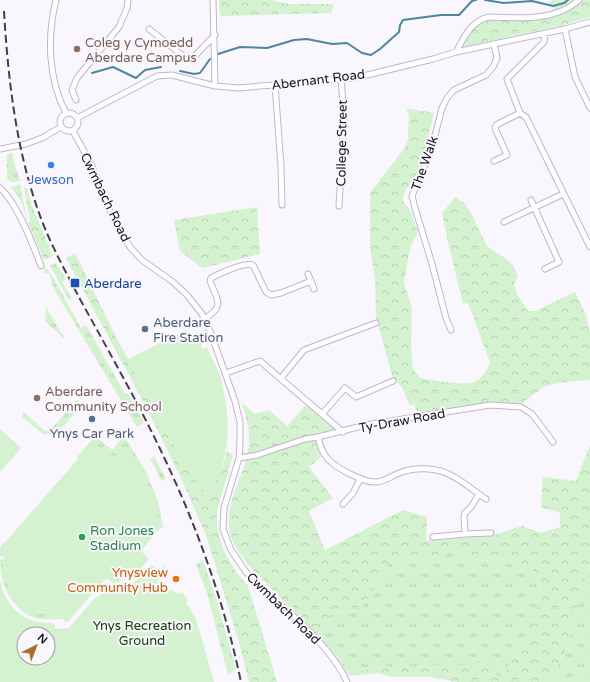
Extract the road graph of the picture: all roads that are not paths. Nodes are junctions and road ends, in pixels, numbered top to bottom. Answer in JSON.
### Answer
{"nodes":[{"id":1,"x":56,"y":0,"type":"edge"},
{"id":2,"x":128,"y":0,"type":"edge"},
{"id":3,"x":213,"y":0,"type":"edge"},
{"id":4,"x":579,"y":0,"type":"edge"},
{"id":5,"x":590,"y":22,"type":"edge"},
{"id":6,"x":149,"y":29,"type":"dead end"},
{"id":7,"x":565,"y":29,"type":"junction"},
{"id":8,"x":545,"y":33,"type":"junction"},
{"id":9,"x":215,"y":35,"type":"junction"},
{"id":10,"x":494,"y":44,"type":"junction"},
{"id":11,"x":456,"y":52,"type":"junction"},
{"id":12,"x":341,"y":79,"type":"junction"},
{"id":13,"x":275,"y":85,"type":"junction"},
{"id":14,"x":216,"y":86,"type":"junction"},
{"id":15,"x":76,"y":100,"type":"dead end"},
{"id":16,"x":590,"y":108,"type":"edge"},
{"id":17,"x":520,"y":113,"type":"junction"},
{"id":18,"x":66,"y":114,"type":"junction"},
{"id":19,"x":77,"y":118,"type":"junction"},
{"id":20,"x":61,"y":127,"type":"junction"},
{"id":21,"x":72,"y":130,"type":"junction"},
{"id":22,"x":0,"y":149,"type":"edge"},
{"id":23,"x":494,"y":161,"type":"dead end"},
{"id":24,"x":0,"y":188,"type":"edge"},
{"id":25,"x":563,"y":194,"type":"junction"},
{"id":26,"x":531,"y":200,"type":"dead end"},
{"id":27,"x":282,"y":205,"type":"dead end"},
{"id":28,"x":339,"y":206,"type":"dead end"},
{"id":29,"x":534,"y":208,"type":"junction"},
{"id":30,"x":504,"y":222,"type":"dead end"},
{"id":31,"x":590,"y":247,"type":"edge"},
{"id":32,"x":41,"y":266,"type":"dead end"},
{"id":33,"x":545,"y":269,"type":"dead end"},
{"id":34,"x":308,"y":274,"type":"dead end"},
{"id":35,"x":311,"y":282,"type":"junction"},
{"id":36,"x":314,"y":289,"type":"dead end"},
{"id":37,"x":204,"y":319,"type":"junction"},
{"id":38,"x":376,"y":323,"type":"dead end"},
{"id":39,"x":451,"y":330,"type":"dead end"},
{"id":40,"x":226,"y":373,"type":"junction"},
{"id":41,"x":281,"y":378,"type":"junction"},
{"id":42,"x":393,"y":382,"type":"dead end"},
{"id":43,"x":323,"y":413,"type":"junction"},
{"id":44,"x":343,"y":432,"type":"junction"},
{"id":45,"x":318,"y":437,"type":"junction"},
{"id":46,"x":553,"y":442,"type":"dead end"},
{"id":47,"x":239,"y":458,"type":"junction"},
{"id":48,"x":360,"y":479,"type":"junction"},
{"id":49,"x":479,"y":494,"type":"junction"},
{"id":50,"x":486,"y":499,"type":"dead end"},
{"id":51,"x":343,"y":504,"type":"dead end"},
{"id":52,"x":491,"y":533,"type":"dead end"},
{"id":53,"x":465,"y":534,"type":"junction"},
{"id":54,"x":433,"y":537,"type":"dead end"},
{"id":55,"x":348,"y":682,"type":"edge"}],
"edges":[{"from":1,"to":18,"type":"street"},
{"from":2,"to":15,"type":"street"},
{"from":3,"to":9,"type":"street"},
{"from":4,"to":11,"type":"street"},
{"from":5,"to":7,"type":"street","name":"Abernant Road"},
{"from":6,"to":9,"type":"street"},
{"from":7,"to":8,"type":"street","name":"Abernant Road"},
{"from":7,"to":16,"type":"street"},
{"from":8,"to":10,"type":"street","name":"Abernant Road"},
{"from":8,"to":17,"type":"street"},
{"from":9,"to":14,"type":"street"},
{"from":10,"to":11,"type":"street","name":"Abernant Road"},
{"from":10,"to":39,"type":"street","name":"The Walk"},
{"from":11,"to":12,"type":"street","name":"Abernant Road"},
{"from":12,"to":13,"type":"street","name":"Abernant Road"},
{"from":12,"to":28,"type":"street","name":"College Street"},
{"from":13,"to":14,"type":"street","name":"Abernant Road"},
{"from":13,"to":27,"type":"street"},
{"from":14,"to":19,"type":"street","name":"Abernant Road"},
{"from":17,"to":23,"type":"street"},
{"from":17,"to":25,"type":"street"},
{"from":18,"to":19,"type":"street"},
{"from":18,"to":20,"type":"street"},
{"from":19,"to":21,"type":"street"},
{"from":20,"to":21,"type":"street"},
{"from":20,"to":22,"type":"street"},
{"from":21,"to":37,"type":"street","name":"Cwmbach Road"},
{"from":24,"to":32,"type":"street"},
{"from":25,"to":29,"type":"street"},
{"from":25,"to":31,"type":"street"},
{"from":26,"to":29,"type":"street"},
{"from":29,"to":30,"type":"street"},
{"from":29,"to":33,"type":"street"},
{"from":34,"to":35,"type":"street"},
{"from":35,"to":36,"type":"street"},
{"from":35,"to":37,"type":"street"},
{"from":37,"to":40,"type":"street","name":"Cwmbach Road"},
{"from":38,"to":41,"type":"street"},
{"from":40,"to":41,"type":"street"},
{"from":40,"to":47,"type":"street","name":"Cwmbach Road"},
{"from":41,"to":43,"type":"street"},
{"from":42,"to":43,"type":"street"},
{"from":43,"to":44,"type":"street"},
{"from":44,"to":45,"type":"street","name":"Ty-Draw Road"},
{"from":44,"to":46,"type":"street","name":"Ty-Draw Road"},
{"from":45,"to":47,"type":"street","name":"Ty-Draw Road"},
{"from":45,"to":48,"type":"street"},
{"from":47,"to":55,"type":"street","name":"Cwmbach Road"},
{"from":48,"to":49,"type":"street"},
{"from":48,"to":51,"type":"street"},
{"from":49,"to":50,"type":"street"},
{"from":49,"to":53,"type":"street"},
{"from":52,"to":53,"type":"street"},
{"from":53,"to":54,"type":"street"}]}
